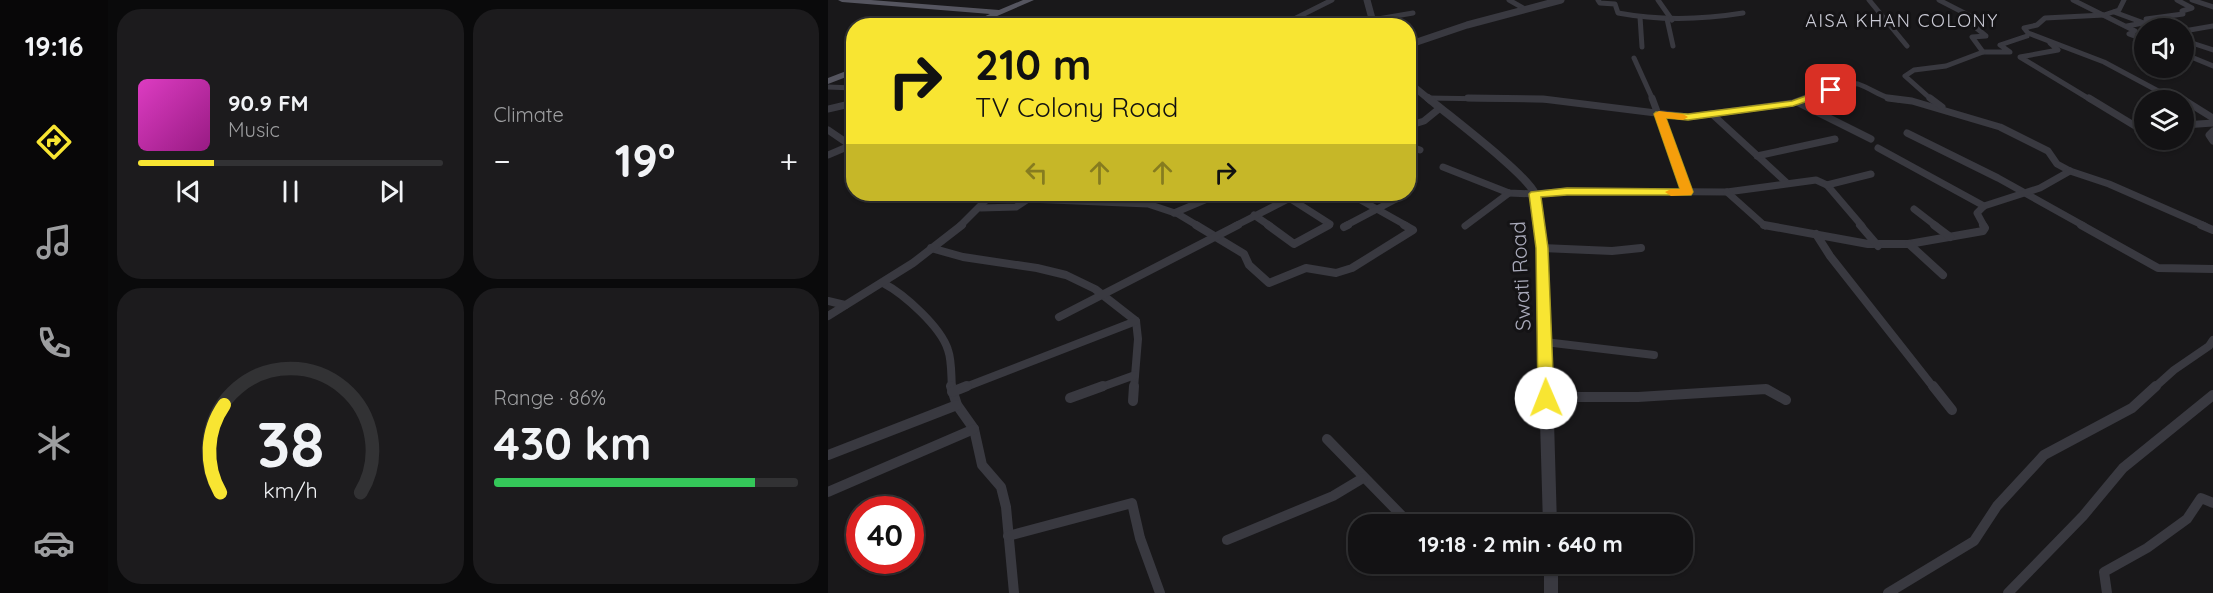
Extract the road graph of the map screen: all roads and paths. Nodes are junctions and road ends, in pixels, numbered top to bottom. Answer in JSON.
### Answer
{"nodes":[{"id":1,"x":842,"y":0,"type":"edge"},
{"id":2,"x":1022,"y":0,"type":"edge"},
{"id":3,"x":1030,"y":0,"type":"edge"},
{"id":4,"x":1332,"y":0,"type":"edge"},
{"id":5,"x":1367,"y":0,"type":"edge"},
{"id":6,"x":1509,"y":0,"type":"edge"},
{"id":7,"x":1561,"y":0,"type":"edge"},
{"id":8,"x":1598,"y":0,"type":"edge"},
{"id":9,"x":1658,"y":0,"type":"edge"},
{"id":10,"x":1869,"y":0,"type":"edge"},
{"id":11,"x":1939,"y":0,"type":"edge"},
{"id":12,"x":2073,"y":0,"type":"edge"},
{"id":13,"x":2124,"y":0,"type":"edge"},
{"id":14,"x":2177,"y":0,"type":"edge"},
{"id":15,"x":2192,"y":0,"type":"edge"},
{"id":16,"x":2205,"y":4,"type":"junction"},
{"id":17,"x":2213,"y":7,"type":"edge"},
{"id":18,"x":1525,"y":9,"type":"junction"},
{"id":19,"x":994,"y":12,"type":"junction"},
{"id":20,"x":2113,"y":12,"type":"junction"},
{"id":21,"x":1413,"y":13,"type":"dead end"},
{"id":22,"x":1743,"y":13,"type":"dead end"},
{"id":23,"x":2213,"y":13,"type":"edge"},
{"id":24,"x":2106,"y":14,"type":"junction"},
{"id":25,"x":1640,"y":17,"type":"junction"},
{"id":26,"x":978,"y":18,"type":"edge"},
{"id":27,"x":982,"y":18,"type":"edge"},
{"id":28,"x":1296,"y":18,"type":"edge"},
{"id":29,"x":1372,"y":18,"type":"edge"},
{"id":30,"x":1393,"y":18,"type":"edge"},
{"id":31,"x":2155,"y":18,"type":"edge"},
{"id":32,"x":1670,"y":19,"type":"junction"},
{"id":33,"x":2134,"y":19,"type":"edge"},
{"id":34,"x":2134,"y":25,"type":"edge"},
{"id":35,"x":2127,"y":26,"type":"junction"},
{"id":36,"x":2213,"y":26,"type":"edge"},
{"id":37,"x":2134,"y":30,"type":"edge"},
{"id":38,"x":2194,"y":30,"type":"edge"},
{"id":39,"x":2027,"y":34,"type":"junction"},
{"id":40,"x":1416,"y":43,"type":"edge"},
{"id":41,"x":2194,"y":44,"type":"edge"},
{"id":42,"x":1673,"y":46,"type":"dead end"},
{"id":43,"x":1907,"y":46,"type":"dead end"},
{"id":44,"x":1642,"y":47,"type":"dead end"},
{"id":45,"x":2213,"y":50,"type":"edge"},
{"id":46,"x":1983,"y":52,"type":"junction"},
{"id":47,"x":1634,"y":58,"type":"dead end"},
{"id":48,"x":2194,"y":58,"type":"edge"},
{"id":49,"x":2213,"y":66,"type":"edge"},
{"id":50,"x":846,"y":72,"type":"edge"},
{"id":51,"x":828,"y":79,"type":"edge"},
{"id":52,"x":828,"y":87,"type":"edge"},
{"id":53,"x":846,"y":88,"type":"edge"},
{"id":54,"x":1416,"y":89,"type":"edge"},
{"id":55,"x":2158,"y":90,"type":"edge"},
{"id":56,"x":1427,"y":98,"type":"junction"},
{"id":57,"x":1797,"y":102,"type":"junction"},
{"id":58,"x":846,"y":105,"type":"edge"},
{"id":59,"x":2194,"y":107,"type":"edge"},
{"id":60,"x":1440,"y":108,"type":"junction"},
{"id":61,"x":828,"y":109,"type":"edge"},
{"id":62,"x":1945,"y":110,"type":"junction"},
{"id":63,"x":1659,"y":114,"type":"junction"},
{"id":64,"x":1712,"y":114,"type":"junction"},
{"id":65,"x":2213,"y":121,"type":"edge"},
{"id":66,"x":1416,"y":124,"type":"edge"},
{"id":67,"x":2194,"y":124,"type":"edge"},
{"id":68,"x":2134,"y":125,"type":"edge"},
{"id":69,"x":828,"y":130,"type":"edge"},
{"id":70,"x":2213,"y":131,"type":"edge"},
{"id":71,"x":1907,"y":134,"type":"dead end"},
{"id":72,"x":1871,"y":139,"type":"dead end"},
{"id":73,"x":1835,"y":140,"type":"dead end"},
{"id":74,"x":846,"y":141,"type":"edge"},
{"id":75,"x":2213,"y":141,"type":"edge"},
{"id":76,"x":846,"y":148,"type":"edge"},
{"id":77,"x":1878,"y":148,"type":"dead end"},
{"id":78,"x":1416,"y":149,"type":"edge"},
{"id":79,"x":1420,"y":150,"type":"dead end"},
{"id":80,"x":828,"y":155,"type":"edge"},
{"id":81,"x":1757,"y":156,"type":"junction"},
{"id":82,"x":1443,"y":167,"type":"dead end"},
{"id":83,"x":2070,"y":171,"type":"junction"},
{"id":84,"x":1871,"y":174,"type":"dead end"},
{"id":85,"x":1787,"y":183,"type":"junction"},
{"id":86,"x":1827,"y":185,"type":"junction"},
{"id":87,"x":1687,"y":192,"type":"junction"},
{"id":88,"x":1727,"y":192,"type":"junction"},
{"id":89,"x":1509,"y":193,"type":"junction"},
{"id":90,"x":2025,"y":193,"type":"junction"},
{"id":91,"x":1535,"y":194,"type":"junction"},
{"id":92,"x":986,"y":201,"type":"edge"},
{"id":93,"x":1025,"y":201,"type":"edge"},
{"id":94,"x":1101,"y":201,"type":"edge"},
{"id":95,"x":1202,"y":201,"type":"edge"},
{"id":96,"x":1278,"y":201,"type":"edge"},
{"id":97,"x":1294,"y":201,"type":"edge"},
{"id":98,"x":1363,"y":201,"type":"edge"},
{"id":99,"x":1393,"y":201,"type":"edge"},
{"id":100,"x":1984,"y":206,"type":"junction"},
{"id":101,"x":981,"y":208,"type":"junction"},
{"id":102,"x":1914,"y":209,"type":"dead end"},
{"id":103,"x":1379,"y":210,"type":"junction"},
{"id":104,"x":1174,"y":213,"type":"junction"},
{"id":105,"x":1254,"y":215,"type":"junction"},
{"id":106,"x":1465,"y":226,"type":"dead end"},
{"id":107,"x":1344,"y":227,"type":"dead end"},
{"id":108,"x":2213,"y":230,"type":"edge"},
{"id":109,"x":1816,"y":234,"type":"junction"},
{"id":110,"x":1216,"y":235,"type":"junction"},
{"id":111,"x":1950,"y":237,"type":"junction"},
{"id":112,"x":1909,"y":244,"type":"junction"},
{"id":113,"x":1878,"y":246,"type":"junction"},
{"id":114,"x":932,"y":248,"type":"junction"},
{"id":115,"x":1542,"y":248,"type":"junction"},
{"id":116,"x":1641,"y":248,"type":"dead end"},
{"id":117,"x":2213,"y":269,"type":"edge"},
{"id":118,"x":1943,"y":275,"type":"dead end"},
{"id":119,"x":883,"y":283,"type":"junction"},
{"id":120,"x":1104,"y":295,"type":"junction"},
{"id":121,"x":828,"y":301,"type":"edge"},
{"id":122,"x":845,"y":305,"type":"junction"},
{"id":123,"x":828,"y":316,"type":"edge"},
{"id":124,"x":1059,"y":317,"type":"dead end"},
{"id":125,"x":1136,"y":321,"type":"junction"},
{"id":126,"x":2213,"y":340,"type":"edge"},
{"id":127,"x":1545,"y":342,"type":"junction"},
{"id":128,"x":1654,"y":356,"type":"dead end"},
{"id":129,"x":1135,"y":375,"type":"junction"},
{"id":130,"x":952,"y":392,"type":"junction"},
{"id":131,"x":2213,"y":395,"type":"edge"},
{"id":132,"x":1070,"y":398,"type":"dead end"},
{"id":133,"x":1546,"y":398,"type":"junction"},
{"id":134,"x":1786,"y":400,"type":"dead end"},
{"id":135,"x":1133,"y":401,"type":"dead end"},
{"id":136,"x":957,"y":405,"type":"junction"},
{"id":137,"x":1952,"y":410,"type":"dead end"},
{"id":138,"x":974,"y":429,"type":"junction"},
{"id":139,"x":1327,"y":439,"type":"dead end"},
{"id":140,"x":828,"y":455,"type":"edge"},
{"id":141,"x":1363,"y":478,"type":"junction"},
{"id":142,"x":828,"y":492,"type":"edge"},
{"id":143,"x":2213,"y":503,"type":"edge"},
{"id":144,"x":1400,"y":514,"type":"edge"},
{"id":145,"x":1550,"y":514,"type":"edge"},
{"id":146,"x":1008,"y":536,"type":"junction"},
{"id":147,"x":1227,"y":540,"type":"dead end"},
{"id":148,"x":1551,"y":574,"type":"edge"},
{"id":149,"x":1014,"y":593,"type":"edge"},
{"id":150,"x":1160,"y":593,"type":"edge"},
{"id":151,"x":1551,"y":593,"type":"edge"},
{"id":152,"x":1888,"y":593,"type":"edge"},
{"id":153,"x":2008,"y":593,"type":"edge"},
{"id":154,"x":2107,"y":593,"type":"edge"}],
"edges":[{"from":1,"to":19,"type":"main road"},
{"from":2,"to":19,"type":"main road"},
{"from":3,"to":19,"type":"main road"},
{"from":4,"to":28,"type":"street"},
{"from":5,"to":29,"type":"street"},
{"from":6,"to":18,"type":"street"},
{"from":7,"to":18,"type":"street"},
{"from":8,"to":25,"type":"street"},
{"from":9,"to":32,"type":"street"},
{"from":10,"to":43,"type":"street"},
{"from":11,"to":46,"type":"street"},
{"from":12,"to":24,"type":"street"},
{"from":13,"to":20,"type":"street"},
{"from":14,"to":31,"type":"street"},
{"from":15,"to":16,"type":"street"},
{"from":16,"to":17,"type":"street"},
{"from":16,"to":23,"type":"street"},
{"from":18,"to":40,"type":"street"},
{"from":19,"to":26,"type":"main road"},
{"from":19,"to":27,"type":"main road"},
{"from":20,"to":24,"type":"street"},
{"from":20,"to":33,"type":"street"},
{"from":21,"to":30,"type":"street"},
{"from":22,"to":32,"type":"street"},
{"from":24,"to":35,"type":"street"},
{"from":24,"to":39,"type":"street"},
{"from":25,"to":32,"type":"street"},
{"from":25,"to":44,"type":"street"},
{"from":32,"to":42,"type":"street"},
{"from":34,"to":35,"type":"street"},
{"from":35,"to":37,"type":"street"},
{"from":36,"to":38,"type":"street"},
{"from":39,"to":46,"type":"street"},
{"from":39,"to":55,"type":"street"},
{"from":39,"to":68,"type":"street"},
{"from":41,"to":45,"type":"street"},
{"from":46,"to":62,"type":"street"},
{"from":47,"to":63,"type":"street"},
{"from":48,"to":49,"type":"street"},
{"from":50,"to":51,"type":"main road"},
{"from":52,"to":53,"type":"street"},
{"from":54,"to":56,"type":"street","name":"Swati Road"},
{"from":56,"to":60,"type":"street","name":"Swati Road"},
{"from":56,"to":63,"type":"street"},
{"from":57,"to":62,"type":"street"},
{"from":57,"to":64,"type":"street"},
{"from":57,"to":72,"type":"street"},
{"from":58,"to":61,"type":"street"},
{"from":59,"to":65,"type":"street"},
{"from":60,"to":66,"type":"street"},
{"from":60,"to":91,"type":"street","name":"Swati Road"},
{"from":62,"to":83,"type":"street"},
{"from":63,"to":64,"type":"street"},
{"from":63,"to":87,"type":"street"},
{"from":64,"to":81,"type":"street"},
{"from":65,"to":67,"type":"street"},
{"from":69,"to":74,"type":"street"},
{"from":70,"to":75,"type":"street"},
{"from":71,"to":90,"type":"street"},
{"from":73,"to":81,"type":"street"},
{"from":76,"to":80,"type":"street"},
{"from":77,"to":100,"type":"street"},
{"from":78,"to":79,"type":"street"},
{"from":81,"to":85,"type":"street"},
{"from":82,"to":89,"type":"street"},
{"from":83,"to":90,"type":"street"},
{"from":83,"to":108,"type":"street"},
{"from":84,"to":86,"type":"street"},
{"from":85,"to":86,"type":"street"},
{"from":85,"to":88,"type":"street"},
{"from":86,"to":113,"type":"street"},
{"from":87,"to":88,"type":"street"},
{"from":87,"to":91,"type":"street"},
{"from":88,"to":109,"type":"street"},
{"from":89,"to":91,"type":"street"},
{"from":89,"to":106,"type":"street"},
{"from":90,"to":100,"type":"street"},
{"from":90,"to":117,"type":"street"},
{"from":91,"to":115,"type":"street","name":"Swati Road"},
{"from":92,"to":101,"type":"street"},
{"from":93,"to":101,"type":"street"},
{"from":94,"to":104,"type":"street"},
{"from":95,"to":104,"type":"street"},
{"from":96,"to":105,"type":"street"},
{"from":97,"to":105,"type":"street"},
{"from":98,"to":103,"type":"street"},
{"from":99,"to":103,"type":"street"},
{"from":100,"to":111,"type":"street"},
{"from":101,"to":114,"type":"street"},
{"from":102,"to":111,"type":"street"},
{"from":103,"to":107,"type":"street"},
{"from":103,"to":110,"type":"street"},
{"from":104,"to":110,"type":"street"},
{"from":105,"to":110,"type":"street"},
{"from":109,"to":113,"type":"street"},
{"from":109,"to":137,"type":"street"},
{"from":110,"to":120,"type":"street"},
{"from":111,"to":112,"type":"street"},
{"from":112,"to":113,"type":"street"},
{"from":112,"to":118,"type":"street"},
{"from":114,"to":119,"type":"street"},
{"from":114,"to":120,"type":"street"},
{"from":115,"to":116,"type":"street"},
{"from":115,"to":127,"type":"street","name":"Swati Road"},
{"from":119,"to":122,"type":"street"},
{"from":119,"to":130,"type":"street"},
{"from":120,"to":124,"type":"street"},
{"from":120,"to":125,"type":"street"},
{"from":121,"to":122,"type":"street"},
{"from":122,"to":123,"type":"street"},
{"from":125,"to":129,"type":"street"},
{"from":125,"to":130,"type":"street"},
{"from":126,"to":152,"type":"street"},
{"from":127,"to":128,"type":"street"},
{"from":127,"to":133,"type":"street","name":"Swati Road"},
{"from":129,"to":132,"type":"street"},
{"from":129,"to":135,"type":"street"},
{"from":130,"to":136,"type":"street"},
{"from":131,"to":153,"type":"street"},
{"from":133,"to":134,"type":"street"},
{"from":133,"to":145,"type":"street","name":"Swati Road"},
{"from":136,"to":138,"type":"street"},
{"from":136,"to":140,"type":"street"},
{"from":138,"to":142,"type":"street"},
{"from":138,"to":146,"type":"street"},
{"from":139,"to":141,"type":"street"},
{"from":141,"to":144,"type":"street"},
{"from":141,"to":147,"type":"street"},
{"from":143,"to":154,"type":"street"},
{"from":146,"to":149,"type":"street"},
{"from":146,"to":150,"type":"street"},
{"from":148,"to":151,"type":"street"}]}
